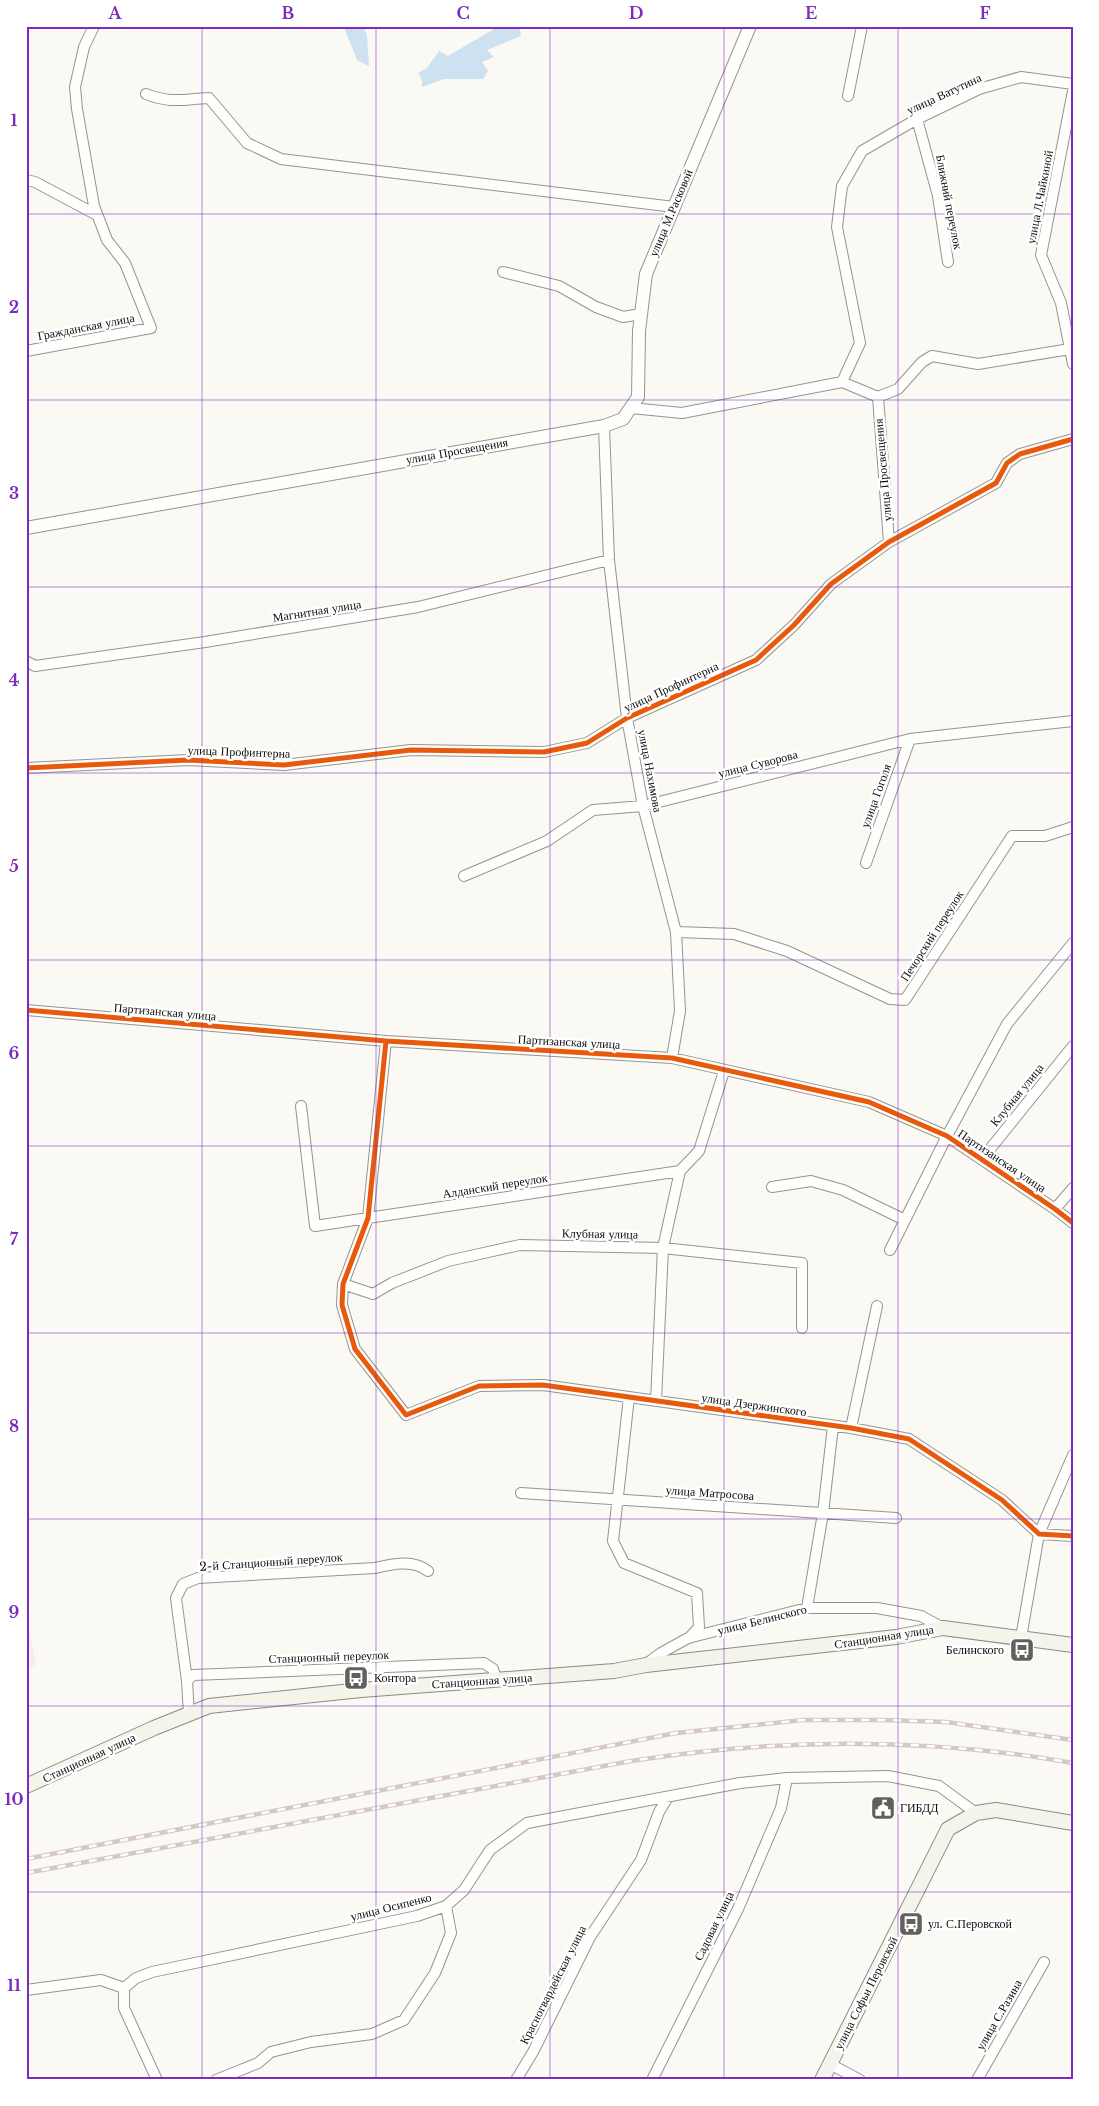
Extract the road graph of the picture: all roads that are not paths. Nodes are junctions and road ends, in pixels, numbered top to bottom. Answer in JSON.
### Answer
{"nodes":[{"id":1,"x":94,"y":26,"type":"edge"},
{"id":2,"x":750,"y":26,"type":"edge"},
{"id":3,"x":862,"y":26,"type":"edge"},
{"id":4,"x":1073,"y":84,"type":"edge"},
{"id":5,"x":1073,"y":91,"type":"edge"},
{"id":6,"x":146,"y":94,"type":"dead end"},
{"id":7,"x":848,"y":96,"type":"dead end"},
{"id":8,"x":918,"y":119,"type":"junction"},
{"id":9,"x":26,"y":180,"type":"edge"},
{"id":10,"x":674,"y":207,"type":"junction"},
{"id":11,"x":98,"y":215,"type":"junction"},
{"id":12,"x":948,"y":262,"type":"dead end"},
{"id":13,"x":502,"y":272,"type":"dead end"},
{"id":14,"x":641,"y":314,"type":"junction"},
{"id":15,"x":1070,"y":349,"type":"junction"},
{"id":16,"x":26,"y":351,"type":"edge"},
{"id":17,"x":1073,"y":364,"type":"edge"},
{"id":18,"x":842,"y":382,"type":"junction"},
{"id":19,"x":878,"y":398,"type":"junction"},
{"id":20,"x":631,"y":408,"type":"junction"},
{"id":21,"x":604,"y":426,"type":"junction"},
{"id":22,"x":1073,"y":439,"type":"edge"},
{"id":23,"x":26,"y":528,"type":"edge"},
{"id":24,"x":889,"y":542,"type":"junction"},
{"id":25,"x":609,"y":560,"type":"junction"},
{"id":26,"x":26,"y":661,"type":"edge"},
{"id":27,"x":627,"y":718,"type":"junction"},
{"id":28,"x":1073,"y":721,"type":"edge"},
{"id":29,"x":910,"y":739,"type":"junction"},
{"id":30,"x":26,"y":768,"type":"edge"},
{"id":31,"x":643,"y":806,"type":"junction"},
{"id":32,"x":1073,"y":826,"type":"edge"},
{"id":33,"x":866,"y":863,"type":"dead end"},
{"id":34,"x":464,"y":876,"type":"dead end"},
{"id":35,"x":676,"y":932,"type":"junction"},
{"id":36,"x":1073,"y":943,"type":"edge"},
{"id":37,"x":26,"y":1010,"type":"edge"},
{"id":38,"x":386,"y":1041,"type":"junction"},
{"id":39,"x":1073,"y":1046,"type":"edge"},
{"id":40,"x":672,"y":1058,"type":"junction"},
{"id":41,"x":724,"y":1071,"type":"junction"},
{"id":42,"x":301,"y":1106,"type":"dead end"},
{"id":43,"x":946,"y":1136,"type":"junction"},
{"id":44,"x":982,"y":1160,"type":"junction"},
{"id":45,"x":680,"y":1171,"type":"junction"},
{"id":46,"x":772,"y":1186,"type":"dead end"},
{"id":47,"x":1073,"y":1188,"type":"edge"},
{"id":48,"x":1055,"y":1209,"type":"junction"},
{"id":49,"x":368,"y":1218,"type":"junction"},
{"id":50,"x":905,"y":1220,"type":"junction"},
{"id":51,"x":1073,"y":1223,"type":"edge"},
{"id":52,"x":663,"y":1248,"type":"junction"},
{"id":53,"x":890,"y":1250,"type":"dead end"},
{"id":54,"x":343,"y":1284,"type":"junction"},
{"id":55,"x":877,"y":1306,"type":"dead end"},
{"id":56,"x":802,"y":1328,"type":"dead end"},
{"id":57,"x":630,"y":1397,"type":"junction"},
{"id":58,"x":656,"y":1401,"type":"junction"},
{"id":59,"x":833,"y":1426,"type":"junction"},
{"id":60,"x":851,"y":1428,"type":"junction"},
{"id":61,"x":1073,"y":1455,"type":"edge"},
{"id":62,"x":522,"y":1494,"type":"dead end"},
{"id":63,"x":619,"y":1500,"type":"junction"},
{"id":64,"x":823,"y":1513,"type":"junction"},
{"id":65,"x":896,"y":1518,"type":"dead end"},
{"id":66,"x":1039,"y":1534,"type":"junction"},
{"id":67,"x":1073,"y":1536,"type":"edge"},
{"id":68,"x":428,"y":1571,"type":"dead end"},
{"id":69,"x":807,"y":1608,"type":"junction"},
{"id":70,"x":948,"y":1628,"type":"junction"},
{"id":71,"x":688,"y":1638,"type":"junction"},
{"id":72,"x":1021,"y":1638,"type":"junction"},
{"id":73,"x":1073,"y":1645,"type":"edge"},
{"id":74,"x":646,"y":1665,"type":"junction"},
{"id":75,"x":497,"y":1680,"type":"junction"},
{"id":76,"x":187,"y":1681,"type":"junction"},
{"id":77,"x":188,"y":1714,"type":"junction"},
{"id":78,"x":787,"y":1778,"type":"junction"},
{"id":79,"x":26,"y":1786,"type":"edge"},
{"id":80,"x":668,"y":1797,"type":"junction"},
{"id":81,"x":976,"y":1813,"type":"junction"},
{"id":82,"x":1073,"y":1823,"type":"edge"},
{"id":83,"x":446,"y":1906,"type":"junction"},
{"id":84,"x":1044,"y":1962,"type":"dead end"},
{"id":85,"x":124,"y":1988,"type":"junction"},
{"id":86,"x":26,"y":1990,"type":"edge"},
{"id":87,"x":830,"y":2064,"type":"junction"},
{"id":88,"x":157,"y":2080,"type":"edge"},
{"id":89,"x":216,"y":2080,"type":"edge"},
{"id":90,"x":516,"y":2080,"type":"edge"},
{"id":91,"x":652,"y":2080,"type":"edge"},
{"id":92,"x":822,"y":2080,"type":"edge"},
{"id":93,"x":860,"y":2080,"type":"edge"},
{"id":94,"x":977,"y":2080,"type":"edge"}],
"edges":[{"from":1,"to":11,"type":"street"},
{"from":2,"to":10,"type":"street","name":"улица М.Расковой"},
{"from":3,"to":7,"type":"street"},
{"from":4,"to":8,"type":"street","name":"улица Ватутина"},
{"from":5,"to":15,"type":"street","name":"улица Л.Чайкиной"},
{"from":6,"to":10,"type":"street"},
{"from":8,"to":12,"type":"street","name":"Ближний переулок"},
{"from":8,"to":18,"type":"street","name":"улица Ватутина"},
{"from":9,"to":11,"type":"street"},
{"from":10,"to":14,"type":"street","name":"улица М.Расковой"},
{"from":11,"to":16,"type":"street","name":"Гражданская улица"},
{"from":13,"to":14,"type":"street"},
{"from":14,"to":20,"type":"street","name":"улица М.Расковой"},
{"from":15,"to":17,"type":"street","name":"улица Л.Чайкиной"},
{"from":15,"to":19,"type":"street"},
{"from":18,"to":19,"type":"street"},
{"from":18,"to":20,"type":"street"},
{"from":19,"to":24,"type":"street","name":"улица Просвещения"},
{"from":20,"to":21,"type":"street","name":"улица Просвещения"},
{"from":21,"to":23,"type":"street","name":"улица Просвещения"},
{"from":21,"to":25,"type":"street","name":"улица Нахимова"},
{"from":22,"to":24,"type":"street","name":"улица Профинтерна"},
{"from":24,"to":27,"type":"street","name":"улица Профинтерна"},
{"from":25,"to":26,"type":"street","name":"Магнитная улица"},
{"from":25,"to":27,"type":"street","name":"улица Нахимова"},
{"from":27,"to":30,"type":"street","name":"улица Профинтерна"},
{"from":27,"to":31,"type":"street","name":"улица Нахимова"},
{"from":28,"to":29,"type":"street","name":"улица Суворова"},
{"from":29,"to":31,"type":"street","name":"улица Суворова"},
{"from":29,"to":33,"type":"street","name":"улица Гоголя"},
{"from":31,"to":34,"type":"street","name":"улица Суворова"},
{"from":31,"to":35,"type":"street","name":"улица Нахимова"},
{"from":32,"to":35,"type":"street","name":"Печорский переулок"},
{"from":35,"to":40,"type":"street","name":"улица Нахимова"},
{"from":36,"to":43,"type":"street"},
{"from":37,"to":38,"type":"street","name":"Партизанская улица"},
{"from":38,"to":40,"type":"street","name":"Партизанская улица"},
{"from":38,"to":49,"type":"street"},
{"from":39,"to":44,"type":"street","name":"Клубная улица"},
{"from":40,"to":41,"type":"street","name":"Партизанская улица"},
{"from":41,"to":43,"type":"street","name":"Партизанская улица"},
{"from":41,"to":45,"type":"street"},
{"from":42,"to":49,"type":"street","name":"Алданский переулок"},
{"from":43,"to":44,"type":"street","name":"Партизанская улица"},
{"from":43,"to":50,"type":"street"},
{"from":44,"to":48,"type":"street","name":"Партизанская улица"},
{"from":45,"to":49,"type":"street","name":"Алданский переулок"},
{"from":45,"to":52,"type":"street"},
{"from":46,"to":50,"type":"street"},
{"from":47,"to":48,"type":"street"},
{"from":48,"to":51,"type":"street","name":"Партизанская улица"},
{"from":49,"to":54,"type":"street"},
{"from":50,"to":53,"type":"street"},
{"from":52,"to":54,"type":"street","name":"Клубная улица"},
{"from":52,"to":56,"type":"street","name":"Клубная улица"},
{"from":52,"to":58,"type":"street"},
{"from":54,"to":57,"type":"street","name":"улица Дзержинского"},
{"from":55,"to":60,"type":"street"},
{"from":57,"to":58,"type":"street","name":"улица Дзержинского"},
{"from":57,"to":63,"type":"street"},
{"from":58,"to":59,"type":"street","name":"улица Дзержинского"},
{"from":59,"to":60,"type":"street","name":"улица Дзержинского"},
{"from":59,"to":64,"type":"street"},
{"from":60,"to":66,"type":"street","name":"улица Дзержинского"},
{"from":61,"to":66,"type":"street"},
{"from":62,"to":63,"type":"street","name":"улица Матросова"},
{"from":63,"to":64,"type":"street","name":"улица Матросова"},
{"from":63,"to":71,"type":"street"},
{"from":64,"to":65,"type":"street","name":"улица Матросова"},
{"from":64,"to":69,"type":"street"},
{"from":66,"to":67,"type":"street"},
{"from":66,"to":72,"type":"street"},
{"from":68,"to":76,"type":"street","name":"2-й Станционный переулок"},
{"from":69,"to":70,"type":"street","name":"улица Белинского"},
{"from":69,"to":71,"type":"street","name":"улица Белинского"},
{"from":70,"to":72,"type":"main road","name":"улица Белинского"},
{"from":70,"to":74,"type":"main road","name":"Станционная улица"},
{"from":71,"to":74,"type":"street","name":"улица Белинского"},
{"from":72,"to":73,"type":"main road","name":"улица Белинского"},
{"from":74,"to":75,"type":"main road","name":"Станционная улица"},
{"from":75,"to":76,"type":"street","name":"Станционный переулок"},
{"from":75,"to":77,"type":"main road","name":"Станционная улица"},
{"from":76,"to":77,"type":"street"},
{"from":77,"to":79,"type":"main road","name":"Станционная улица"},
{"from":78,"to":80,"type":"street"},
{"from":78,"to":81,"type":"street"},
{"from":78,"to":91,"type":"street","name":"Садовая улица"},
{"from":80,"to":83,"type":"street"},
{"from":80,"to":90,"type":"street","name":"Красногвардейская улица"},
{"from":81,"to":82,"type":"main road"},
{"from":81,"to":87,"type":"main road","name":"улица Софьи Перовской"},
{"from":83,"to":85,"type":"street","name":"улица Осипенко"},
{"from":83,"to":89,"type":"street","name":"улица Осипенко"},
{"from":84,"to":94,"type":"street","name":"улица С.Разина"},
{"from":85,"to":86,"type":"street"},
{"from":85,"to":88,"type":"street"},
{"from":87,"to":92,"type":"main road","name":"улица Софьи Перовской"},
{"from":87,"to":93,"type":"street"}]}
